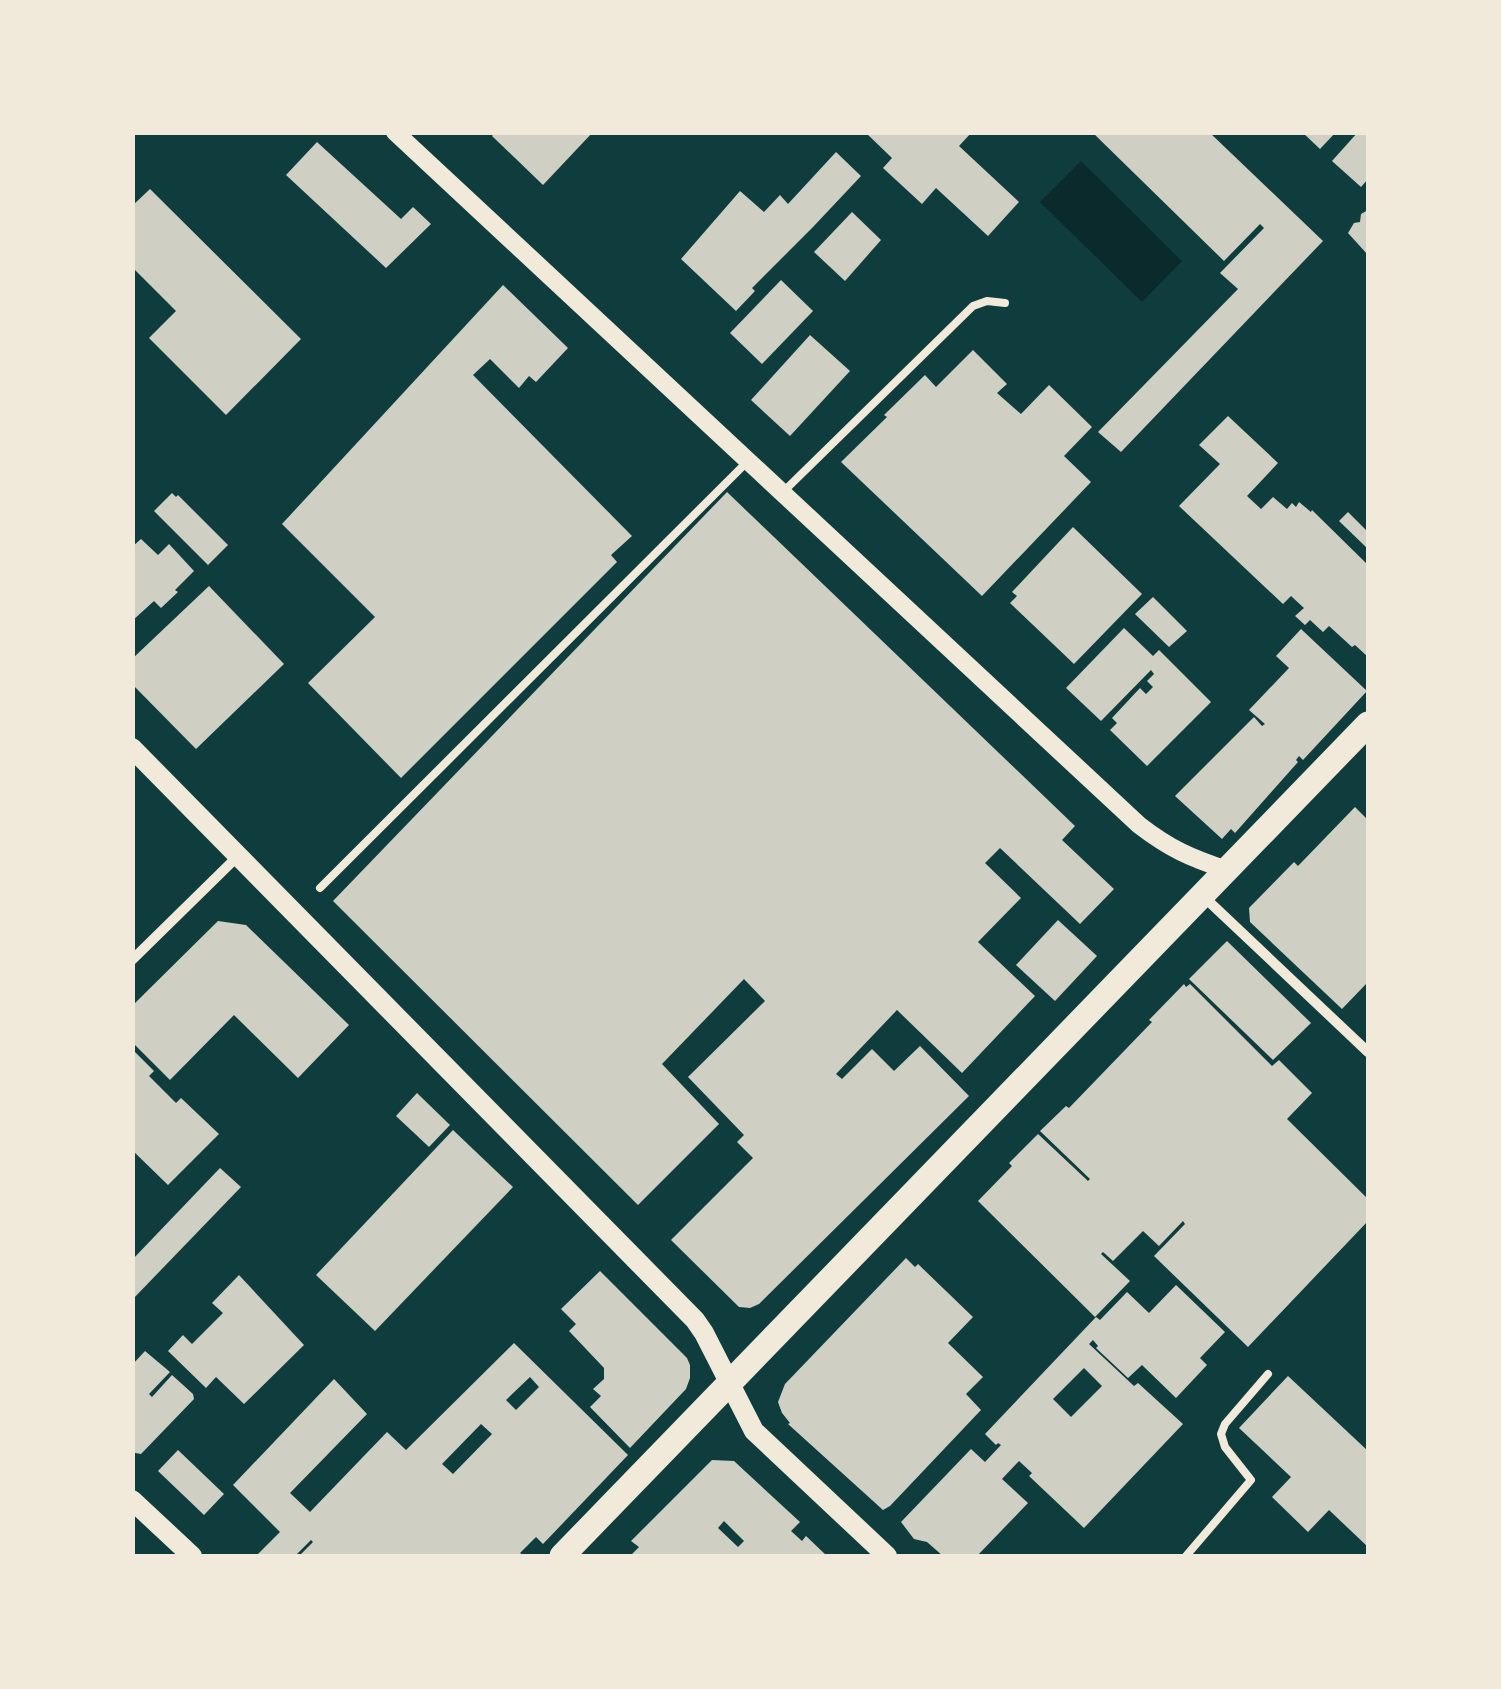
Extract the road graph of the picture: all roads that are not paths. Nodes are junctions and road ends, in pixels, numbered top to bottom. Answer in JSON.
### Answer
{"nodes":[{"id":1,"x":395,"y":132,"type":"edge"},
{"id":2,"x":1005,"y":303,"type":"dead end"},
{"id":3,"x":748,"y":461,"type":"junction"},
{"id":4,"x":782,"y":493,"type":"junction"},
{"id":5,"x":1368,"y":724,"type":"edge"},
{"id":6,"x":132,"y":748,"type":"edge"},
{"id":7,"x":238,"y":856,"type":"junction"},
{"id":8,"x":1227,"y":870,"type":"junction"},
{"id":9,"x":320,"y":888,"type":"dead end"},
{"id":10,"x":1202,"y":896,"type":"junction"},
{"id":11,"x":132,"y":960,"type":"edge"},
{"id":12,"x":1368,"y":1052,"type":"edge"},
{"id":13,"x":1268,"y":1374,"type":"dead end"},
{"id":14,"x":730,"y":1384,"type":"junction"},
{"id":15,"x":132,"y":1500,"type":"edge"},
{"id":16,"x":192,"y":1556,"type":"edge"},
{"id":17,"x":562,"y":1556,"type":"edge"},
{"id":18,"x":887,"y":1556,"type":"edge"},
{"id":19,"x":1186,"y":1556,"type":"edge"}],
"edges":[{"from":1,"to":3,"type":"street"},
{"from":2,"to":4,"type":"lane"},
{"from":3,"to":4,"type":"street"},
{"from":3,"to":9,"type":"lane"},
{"from":4,"to":8,"type":"street"},
{"from":5,"to":8,"type":"main road"},
{"from":6,"to":7,"type":"main road"},
{"from":7,"to":11,"type":"street"},
{"from":7,"to":14,"type":"main road"},
{"from":8,"to":10,"type":"main road"},
{"from":10,"to":12,"type":"street"},
{"from":10,"to":14,"type":"main road"},
{"from":13,"to":19,"type":"lane"},
{"from":14,"to":17,"type":"main road"},
{"from":14,"to":18,"type":"main road"},
{"from":15,"to":16,"type":"main road"}]}
